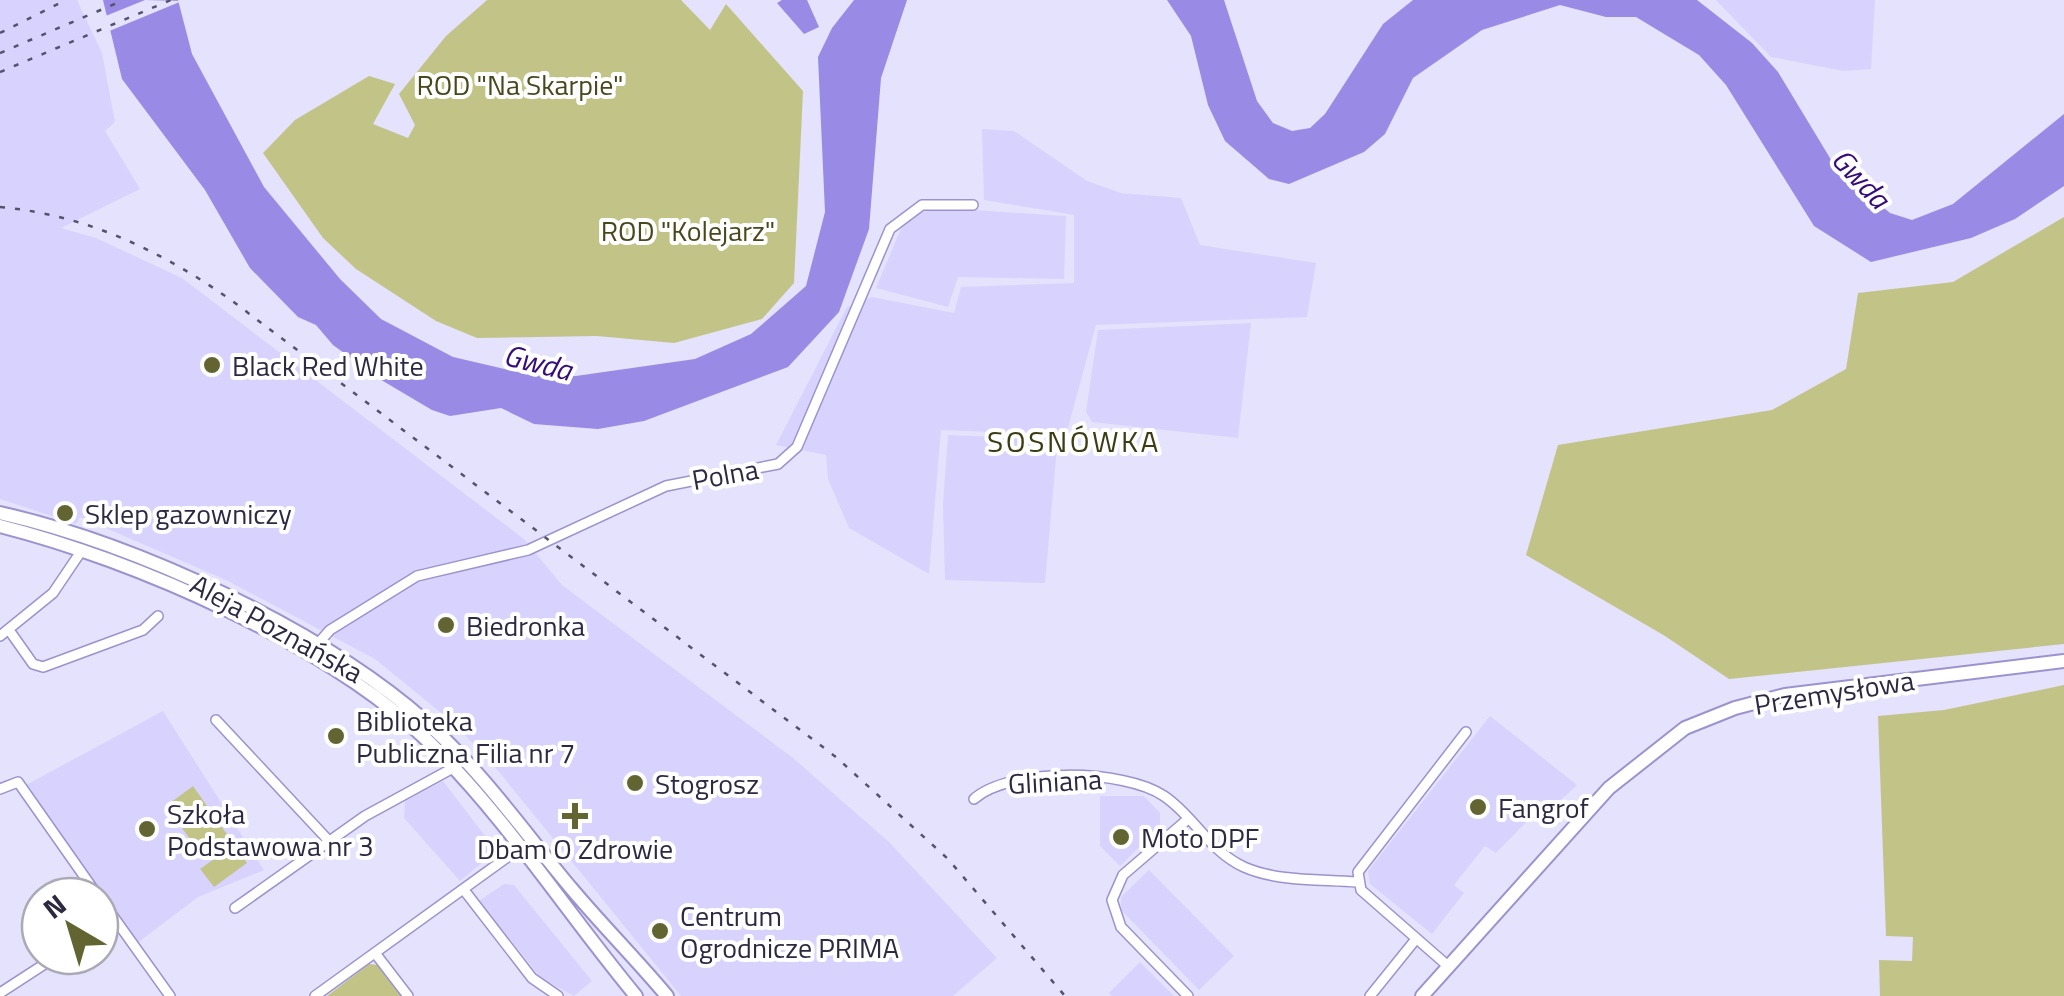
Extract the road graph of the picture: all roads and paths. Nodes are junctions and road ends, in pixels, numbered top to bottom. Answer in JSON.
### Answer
{"nodes":[{"id":1,"x":974,"y":205,"type":"dead end"},
{"id":2,"x":0,"y":513,"type":"edge"},
{"id":3,"x":0,"y":526,"type":"edge"},
{"id":4,"x":86,"y":544,"type":"junction"},
{"id":5,"x":158,"y":616,"type":"dead end"},
{"id":6,"x":4,"y":633,"type":"edge"},
{"id":7,"x":319,"y":654,"type":"junction"},
{"id":8,"x":2064,"y":661,"type":"edge"},
{"id":9,"x":216,"y":720,"type":"dead end"},
{"id":10,"x":1466,"y":732,"type":"dead end"},
{"id":11,"x":454,"y":768,"type":"junction"},
{"id":12,"x":0,"y":789,"type":"edge"},
{"id":13,"x":974,"y":799,"type":"dead end"},
{"id":14,"x":1188,"y":819,"type":"junction"},
{"id":15,"x":329,"y":841,"type":"junction"},
{"id":16,"x":520,"y":848,"type":"junction"},
{"id":17,"x":84,"y":876,"type":"edge"},
{"id":18,"x":1357,"y":882,"type":"junction"},
{"id":19,"x":464,"y":890,"type":"junction"},
{"id":20,"x":234,"y":908,"type":"dead end"},
{"id":21,"x":120,"y":926,"type":"edge"},
{"id":22,"x":1416,"y":939,"type":"junction"},
{"id":23,"x":374,"y":953,"type":"junction"},
{"id":24,"x":1448,"y":966,"type":"junction"},
{"id":25,"x":26,"y":976,"type":"edge"},
{"id":26,"x":0,"y":993,"type":"edge"},
{"id":27,"x":170,"y":996,"type":"edge"},
{"id":28,"x":316,"y":996,"type":"edge"},
{"id":29,"x":408,"y":996,"type":"edge"},
{"id":30,"x":558,"y":996,"type":"edge"},
{"id":31,"x":636,"y":996,"type":"edge"},
{"id":32,"x":666,"y":996,"type":"edge"},
{"id":33,"x":1188,"y":996,"type":"edge"},
{"id":34,"x":1370,"y":996,"type":"edge"},
{"id":35,"x":1422,"y":996,"type":"edge"}],
"edges":[{"from":1,"to":7,"type":"street","name":"Polna"},
{"from":2,"to":4,"type":"main road","name":"Aleja Poznańska"},
{"from":3,"to":4,"type":"main road","name":"Aleja Poznańska"},
{"from":4,"to":6,"type":"street"},
{"from":4,"to":7,"type":"main road","name":"Aleja Poznańska"},
{"from":5,"to":6,"type":"street"},
{"from":7,"to":11,"type":"main road","name":"Aleja Poznańska"},
{"from":7,"to":32,"type":"main road","name":"Aleja Poznańska"},
{"from":8,"to":24,"type":"main road","name":"Przemysłowa"},
{"from":9,"to":15,"type":"street"},
{"from":10,"to":18,"type":"street"},
{"from":11,"to":15,"type":"street"},
{"from":11,"to":16,"type":"main road","name":"Aleja Poznańska"},
{"from":12,"to":17,"type":"street"},
{"from":13,"to":14,"type":"street","name":"Gliniana"},
{"from":14,"to":18,"type":"street","name":"Gliniana"},
{"from":14,"to":33,"type":"street"},
{"from":15,"to":20,"type":"street"},
{"from":16,"to":19,"type":"street"},
{"from":16,"to":31,"type":"main road","name":"Aleja Poznańska"},
{"from":18,"to":22,"type":"street"},
{"from":19,"to":23,"type":"street"},
{"from":19,"to":30,"type":"street"},
{"from":21,"to":27,"type":"street"},
{"from":22,"to":24,"type":"street"},
{"from":22,"to":34,"type":"street"},
{"from":23,"to":28,"type":"street"},
{"from":23,"to":29,"type":"street"},
{"from":24,"to":35,"type":"main road","name":"Przemysłowa"},
{"from":25,"to":26,"type":"street"}]}
